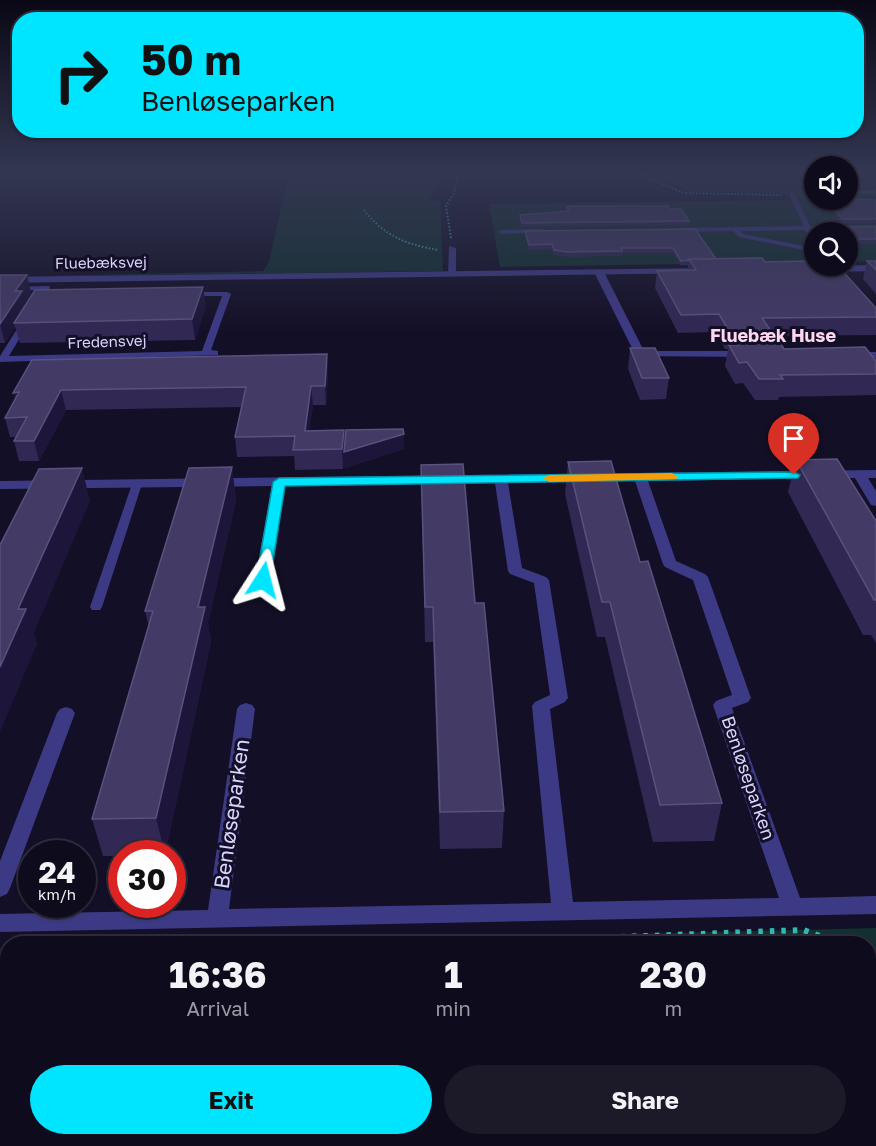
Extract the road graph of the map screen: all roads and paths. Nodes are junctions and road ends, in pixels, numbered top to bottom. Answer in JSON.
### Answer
{"nodes":[{"id":1,"x":375,"y":226,"type":"edge"},
{"id":2,"x":449,"y":226,"type":"edge"},
{"id":3,"x":858,"y":227,"type":"edge"},
{"id":4,"x":876,"y":227,"type":"edge"},
{"id":5,"x":804,"y":228,"type":"edge"},
{"id":6,"x":735,"y":229,"type":"junction"},
{"id":7,"x":664,"y":230,"type":"edge"},
{"id":8,"x":547,"y":231,"type":"edge"},
{"id":9,"x":501,"y":232,"type":"dead end"},
{"id":10,"x":804,"y":248,"type":"edge"},
{"id":11,"x":452,"y":249,"type":"junction"},
{"id":12,"x":858,"y":268,"type":"edge"},
{"id":13,"x":876,"y":268,"type":"edge"},
{"id":14,"x":714,"y":270,"type":"edge"},
{"id":15,"x":599,"y":272,"type":"junction"},
{"id":16,"x":452,"y":274,"type":"junction"},
{"id":17,"x":0,"y":280,"type":"edge"},
{"id":18,"x":0,"y":288,"type":"edge"},
{"id":19,"x":181,"y":294,"type":"edge"},
{"id":20,"x":42,"y":296,"type":"junction"},
{"id":21,"x":53,"y":296,"type":"edge"},
{"id":22,"x":758,"y":354,"type":"edge"},
{"id":23,"x":841,"y":355,"type":"edge"},
{"id":24,"x":876,"y":355,"type":"edge"},
{"id":25,"x":2,"y":359,"type":"edge"},
{"id":26,"x":860,"y":474,"type":"junction"},
{"id":27,"x":876,"y":474,"type":"edge"},
{"id":28,"x":640,"y":477,"type":"junction"},
{"id":29,"x":501,"y":479,"type":"junction"},
{"id":30,"x":279,"y":482,"type":"junction"},
{"id":31,"x":137,"y":484,"type":"junction"},
{"id":32,"x":0,"y":485,"type":"edge"},
{"id":33,"x":876,"y":502,"type":"edge"},
{"id":34,"x":263,"y":580,"type":"dead end"},
{"id":35,"x":96,"y":607,"type":"dead end"},
{"id":36,"x":246,"y":709,"type":"dead end"},
{"id":37,"x":66,"y":713,"type":"dead end"},
{"id":38,"x":0,"y":888,"type":"edge"},
{"id":39,"x":876,"y":904,"type":"edge"},
{"id":40,"x":793,"y":907,"type":"junction"},
{"id":41,"x":563,"y":912,"type":"junction"},
{"id":42,"x":217,"y":919,"type":"junction"},
{"id":43,"x":0,"y":923,"type":"edge"},
{"id":44,"x":645,"y":936,"type":"edge"},
{"id":45,"x":820,"y":936,"type":"edge"}],
"edges":[{"from":1,"to":11,"type":"path"},
{"from":2,"to":11,"type":"path"},
{"from":3,"to":4,"type":"lane"},
{"from":5,"to":6,"type":"lane"},
{"from":6,"to":7,"type":"lane"},
{"from":6,"to":10,"type":"lane"},
{"from":8,"to":9,"type":"lane"},
{"from":11,"to":16,"type":"lane"},
{"from":12,"to":13,"type":"street"},
{"from":14,"to":15,"type":"street","name":"Fluebæksvej"},
{"from":15,"to":16,"type":"street","name":"Fluebæksvej"},
{"from":15,"to":22,"type":"street"},
{"from":16,"to":17,"type":"street","name":"Fluebæksvej"},
{"from":18,"to":20,"type":"lane"},
{"from":19,"to":25,"type":"lane","name":"Fredensvej"},
{"from":20,"to":21,"type":"lane"},
{"from":20,"to":25,"type":"lane"},
{"from":23,"to":24,"type":"street"},
{"from":26,"to":27,"type":"street"},
{"from":26,"to":28,"type":"street"},
{"from":26,"to":33,"type":"street"},
{"from":28,"to":29,"type":"street"},
{"from":28,"to":40,"type":"street","name":"Benløseparken"},
{"from":29,"to":30,"type":"street"},
{"from":29,"to":41,"type":"street"},
{"from":30,"to":31,"type":"street"},
{"from":30,"to":34,"type":"street"},
{"from":31,"to":32,"type":"street"},
{"from":31,"to":35,"type":"lane"},
{"from":36,"to":42,"type":"street","name":"Benløseparken"},
{"from":37,"to":38,"type":"street"},
{"from":39,"to":40,"type":"street"},
{"from":40,"to":41,"type":"street"},
{"from":41,"to":42,"type":"street"},
{"from":42,"to":43,"type":"street"},
{"from":44,"to":45,"type":"path"}]}
